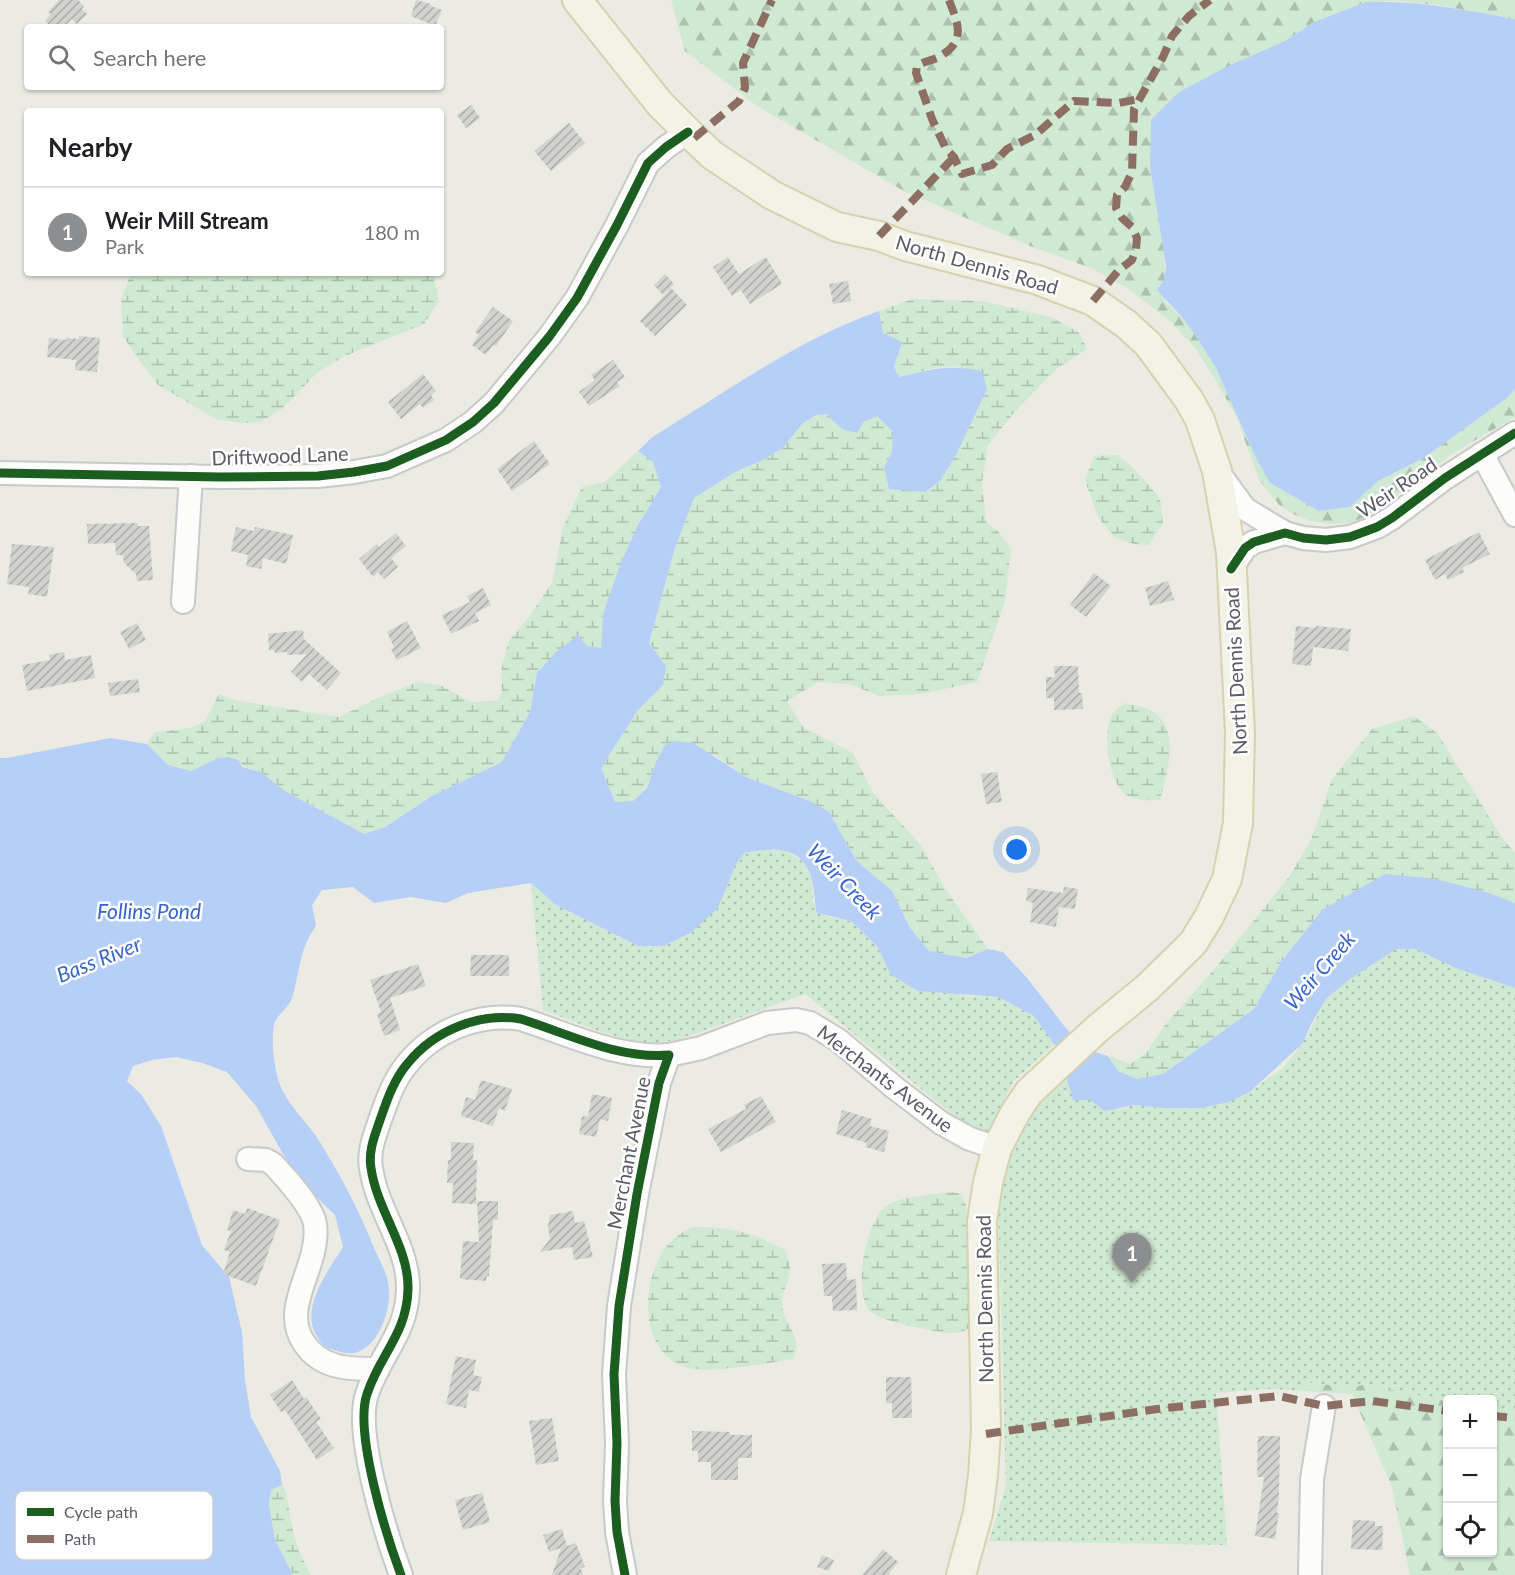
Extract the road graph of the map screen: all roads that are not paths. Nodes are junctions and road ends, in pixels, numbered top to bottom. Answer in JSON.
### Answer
{"nodes":[{"id":1,"x":577,"y":0,"type":"edge"},
{"id":2,"x":688,"y":132,"type":"junction"},
{"id":3,"x":1515,"y":433,"type":"edge"},
{"id":4,"x":1482,"y":454,"type":"junction"},
{"id":5,"x":1217,"y":471,"type":"junction"},
{"id":6,"x":0,"y":473,"type":"edge"},
{"id":7,"x":191,"y":476,"type":"junction"},
{"id":8,"x":1515,"y":515,"type":"edge"},
{"id":9,"x":1285,"y":533,"type":"junction"},
{"id":10,"x":1231,"y":569,"type":"junction"},
{"id":11,"x":183,"y":603,"type":"dead end"},
{"id":12,"x":669,"y":1055,"type":"junction"},
{"id":13,"x":997,"y":1148,"type":"junction"},
{"id":14,"x":248,"y":1160,"type":"dead end"},
{"id":15,"x":378,"y":1369,"type":"junction"},
{"id":16,"x":1324,"y":1406,"type":"dead end"},
{"id":17,"x":400,"y":1575,"type":"edge"},
{"id":18,"x":625,"y":1575,"type":"edge"},
{"id":19,"x":961,"y":1575,"type":"edge"},
{"id":20,"x":1310,"y":1575,"type":"edge"}],
"edges":[{"from":1,"to":2,"type":"main road","name":"North Dennis Road"},
{"from":2,"to":5,"type":"main road","name":"North Dennis Road"},
{"from":2,"to":7,"type":"street","name":"Driftwood Lane"},
{"from":3,"to":4,"type":"street","name":"Weir Road"},
{"from":4,"to":8,"type":"street"},
{"from":4,"to":9,"type":"street","name":"Weir Road"},
{"from":5,"to":9,"type":"street","name":"Weir Road"},
{"from":5,"to":10,"type":"main road","name":"North Dennis Road"},
{"from":6,"to":7,"type":"street","name":"Driftwood Lane"},
{"from":7,"to":11,"type":"street"},
{"from":9,"to":10,"type":"street","name":"Weir Road"},
{"from":10,"to":13,"type":"main road","name":"North Dennis Road"},
{"from":12,"to":13,"type":"street","name":"Merchants Avenue"},
{"from":12,"to":15,"type":"street","name":"Merchant Avenue"},
{"from":12,"to":18,"type":"street","name":"Merchant Avenue"},
{"from":13,"to":19,"type":"main road","name":"North Dennis Road"},
{"from":14,"to":15,"type":"street"},
{"from":15,"to":17,"type":"street","name":"Merchant Avenue"},
{"from":16,"to":20,"type":"street"}]}
